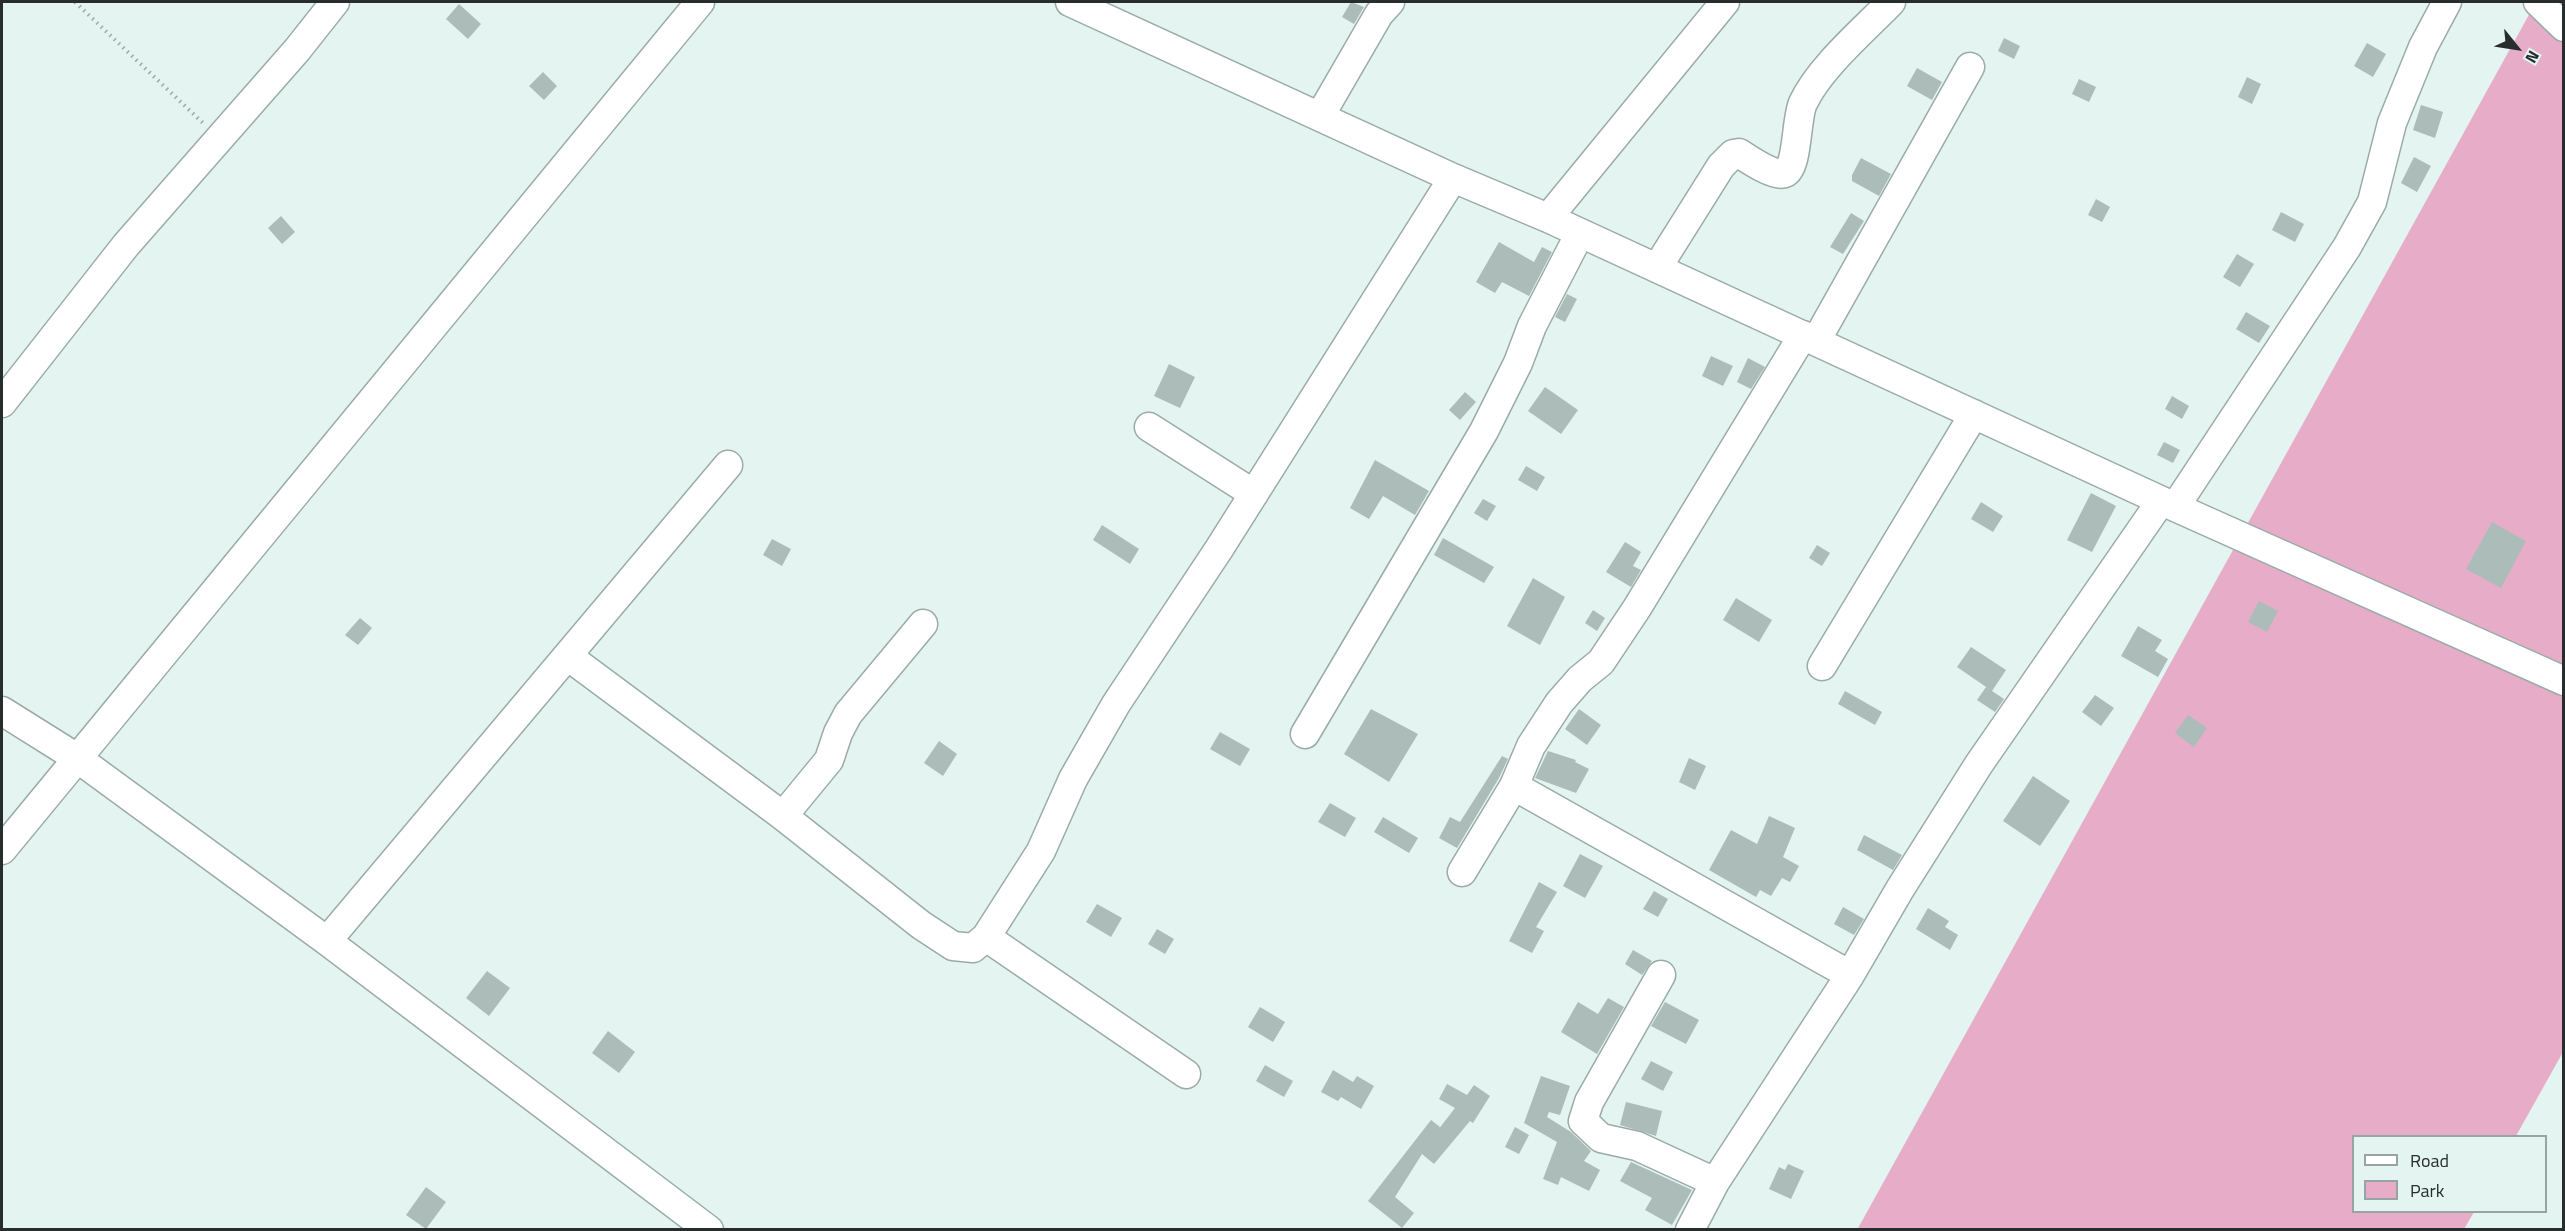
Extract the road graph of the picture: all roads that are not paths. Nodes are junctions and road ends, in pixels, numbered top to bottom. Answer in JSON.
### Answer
{"nodes":[{"id":1,"x":335,"y":2,"type":"edge"},
{"id":2,"x":700,"y":2,"type":"edge"},
{"id":3,"x":1070,"y":2,"type":"edge"},
{"id":4,"x":1390,"y":2,"type":"edge"},
{"id":5,"x":1725,"y":2,"type":"edge"},
{"id":6,"x":1891,"y":2,"type":"edge"},
{"id":7,"x":2447,"y":2,"type":"edge"},
{"id":8,"x":2538,"y":2,"type":"edge"},
{"id":9,"x":1106,"y":9,"type":"edge"},
{"id":10,"x":2564,"y":27,"type":"edge"},
{"id":11,"x":1970,"y":67,"type":"dead end"},
{"id":12,"x":1320,"y":116,"type":"junction"},
{"id":13,"x":1453,"y":178,"type":"junction"},
{"id":14,"x":1548,"y":218,"type":"junction"},
{"id":15,"x":1580,"y":233,"type":"junction"},
{"id":16,"x":1657,"y":268,"type":"junction"},
{"id":17,"x":1809,"y":338,"type":"junction"},
{"id":18,"x":2,"y":403,"type":"edge"},
{"id":19,"x":1974,"y":414,"type":"junction"},
{"id":20,"x":1149,"y":427,"type":"dead end"},
{"id":21,"x":728,"y":465,"type":"dead end"},
{"id":22,"x":1254,"y":494,"type":"junction"},
{"id":23,"x":2168,"y":504,"type":"junction"},
{"id":24,"x":923,"y":624,"type":"dead end"},
{"id":25,"x":569,"y":657,"type":"junction"},
{"id":26,"x":1822,"y":666,"type":"dead end"},
{"id":27,"x":2564,"y":681,"type":"edge"},
{"id":28,"x":2,"y":711,"type":"edge"},
{"id":29,"x":1305,"y":734,"type":"dead end"},
{"id":30,"x":77,"y":758,"type":"junction"},
{"id":31,"x":1514,"y":786,"type":"junction"},
{"id":32,"x":783,"y":816,"type":"junction"},
{"id":33,"x":2,"y":850,"type":"edge"},
{"id":34,"x":1462,"y":872,"type":"dead end"},
{"id":35,"x":986,"y":937,"type":"junction"},
{"id":36,"x":327,"y":941,"type":"junction"},
{"id":37,"x":1661,"y":975,"type":"dead end"},
{"id":38,"x":1850,"y":975,"type":"junction"},
{"id":39,"x":1186,"y":1074,"type":"dead end"},
{"id":40,"x":1716,"y":1182,"type":"junction"},
{"id":41,"x":709,"y":1230,"type":"edge"},
{"id":42,"x":1690,"y":1230,"type":"edge"}],
"edges":[{"from":1,"to":18,"type":"street"},
{"from":2,"to":30,"type":"street"},
{"from":3,"to":9,"type":"street"},
{"from":4,"to":12,"type":"street"},
{"from":5,"to":14,"type":"street"},
{"from":6,"to":16,"type":"street"},
{"from":7,"to":23,"type":"street"},
{"from":8,"to":10,"type":"street"},
{"from":9,"to":12,"type":"street"},
{"from":11,"to":17,"type":"street"},
{"from":12,"to":13,"type":"street"},
{"from":13,"to":14,"type":"street"},
{"from":13,"to":22,"type":"street"},
{"from":14,"to":15,"type":"street"},
{"from":15,"to":16,"type":"street"},
{"from":15,"to":29,"type":"street"},
{"from":16,"to":17,"type":"street"},
{"from":17,"to":19,"type":"street"},
{"from":17,"to":31,"type":"street"},
{"from":19,"to":23,"type":"street"},
{"from":19,"to":26,"type":"street"},
{"from":20,"to":22,"type":"street"},
{"from":21,"to":25,"type":"street"},
{"from":22,"to":35,"type":"street"},
{"from":23,"to":27,"type":"street"},
{"from":23,"to":38,"type":"street"},
{"from":24,"to":32,"type":"street"},
{"from":25,"to":32,"type":"street"},
{"from":25,"to":36,"type":"street"},
{"from":28,"to":30,"type":"street"},
{"from":30,"to":33,"type":"street"},
{"from":30,"to":36,"type":"street"},
{"from":31,"to":34,"type":"street"},
{"from":31,"to":38,"type":"street"},
{"from":32,"to":35,"type":"street"},
{"from":35,"to":39,"type":"street"},
{"from":36,"to":41,"type":"street"},
{"from":37,"to":40,"type":"street"},
{"from":38,"to":40,"type":"street"},
{"from":40,"to":42,"type":"street"}]}
